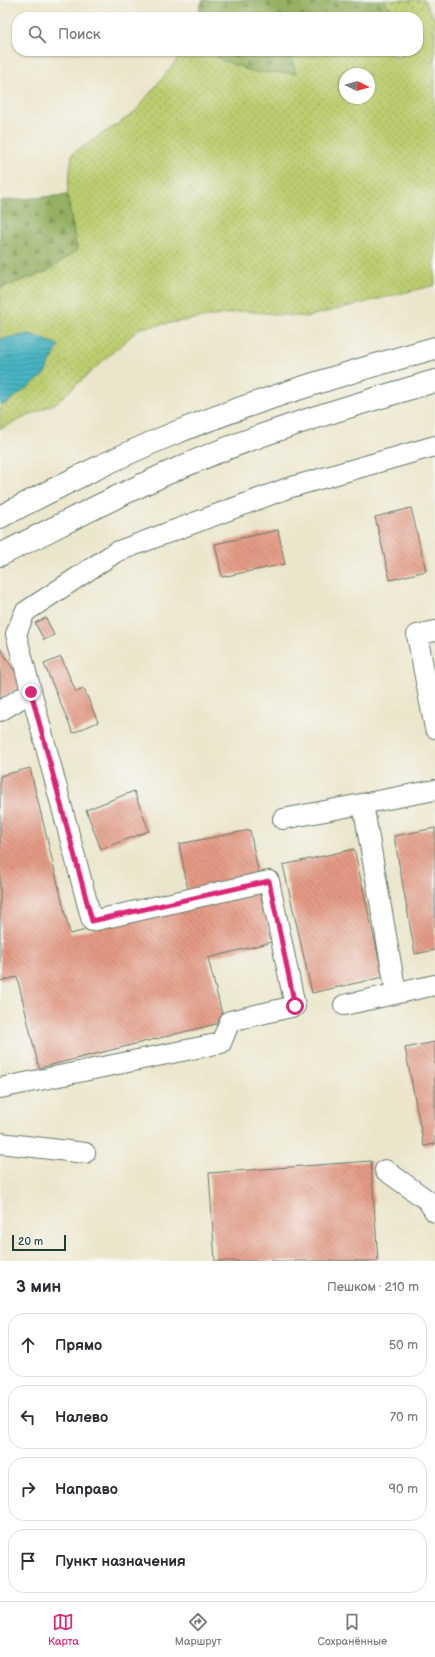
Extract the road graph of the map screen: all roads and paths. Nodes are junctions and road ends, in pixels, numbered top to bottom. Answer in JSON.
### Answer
{"nodes":[{"id":1,"x":435,"y":348,"type":"edge"},
{"id":2,"x":435,"y":381,"type":"edge"},
{"id":3,"x":435,"y":446,"type":"edge"},
{"id":4,"x":0,"y":517,"type":"edge"},
{"id":5,"x":0,"y":555,"type":"edge"},
{"id":6,"x":435,"y":631,"type":"edge"},
{"id":7,"x":31,"y":692,"type":"junction"},
{"id":8,"x":0,"y":711,"type":"edge"},
{"id":9,"x":435,"y":728,"type":"edge"},
{"id":10,"x":435,"y":790,"type":"edge"},
{"id":11,"x":363,"y":804,"type":"junction"},
{"id":12,"x":283,"y":820,"type":"dead end"},
{"id":13,"x":435,"y":985,"type":"edge"},
{"id":14,"x":396,"y":993,"type":"junction"},
{"id":15,"x":344,"y":1005,"type":"dead end"},
{"id":16,"x":0,"y":1088,"type":"edge"},
{"id":17,"x":0,"y":1143,"type":"edge"},
{"id":18,"x":85,"y":1154,"type":"dead end"},
{"id":19,"x":385,"y":1170,"type":"dead end"},
{"id":20,"x":435,"y":1212,"type":"edge"}],
"edges":[{"from":1,"to":4,"type":"highway"},
{"from":2,"to":5,"type":"highway"},
{"from":3,"to":7,"type":"lane"},
{"from":6,"to":9,"type":"lane"},
{"from":7,"to":8,"type":"lane"},
{"from":7,"to":16,"type":"lane"},
{"from":10,"to":11,"type":"lane"},
{"from":11,"to":12,"type":"lane"},
{"from":11,"to":14,"type":"lane"},
{"from":13,"to":14,"type":"lane"},
{"from":14,"to":15,"type":"lane"},
{"from":17,"to":18,"type":"lane"},
{"from":19,"to":20,"type":"lane"}]}
